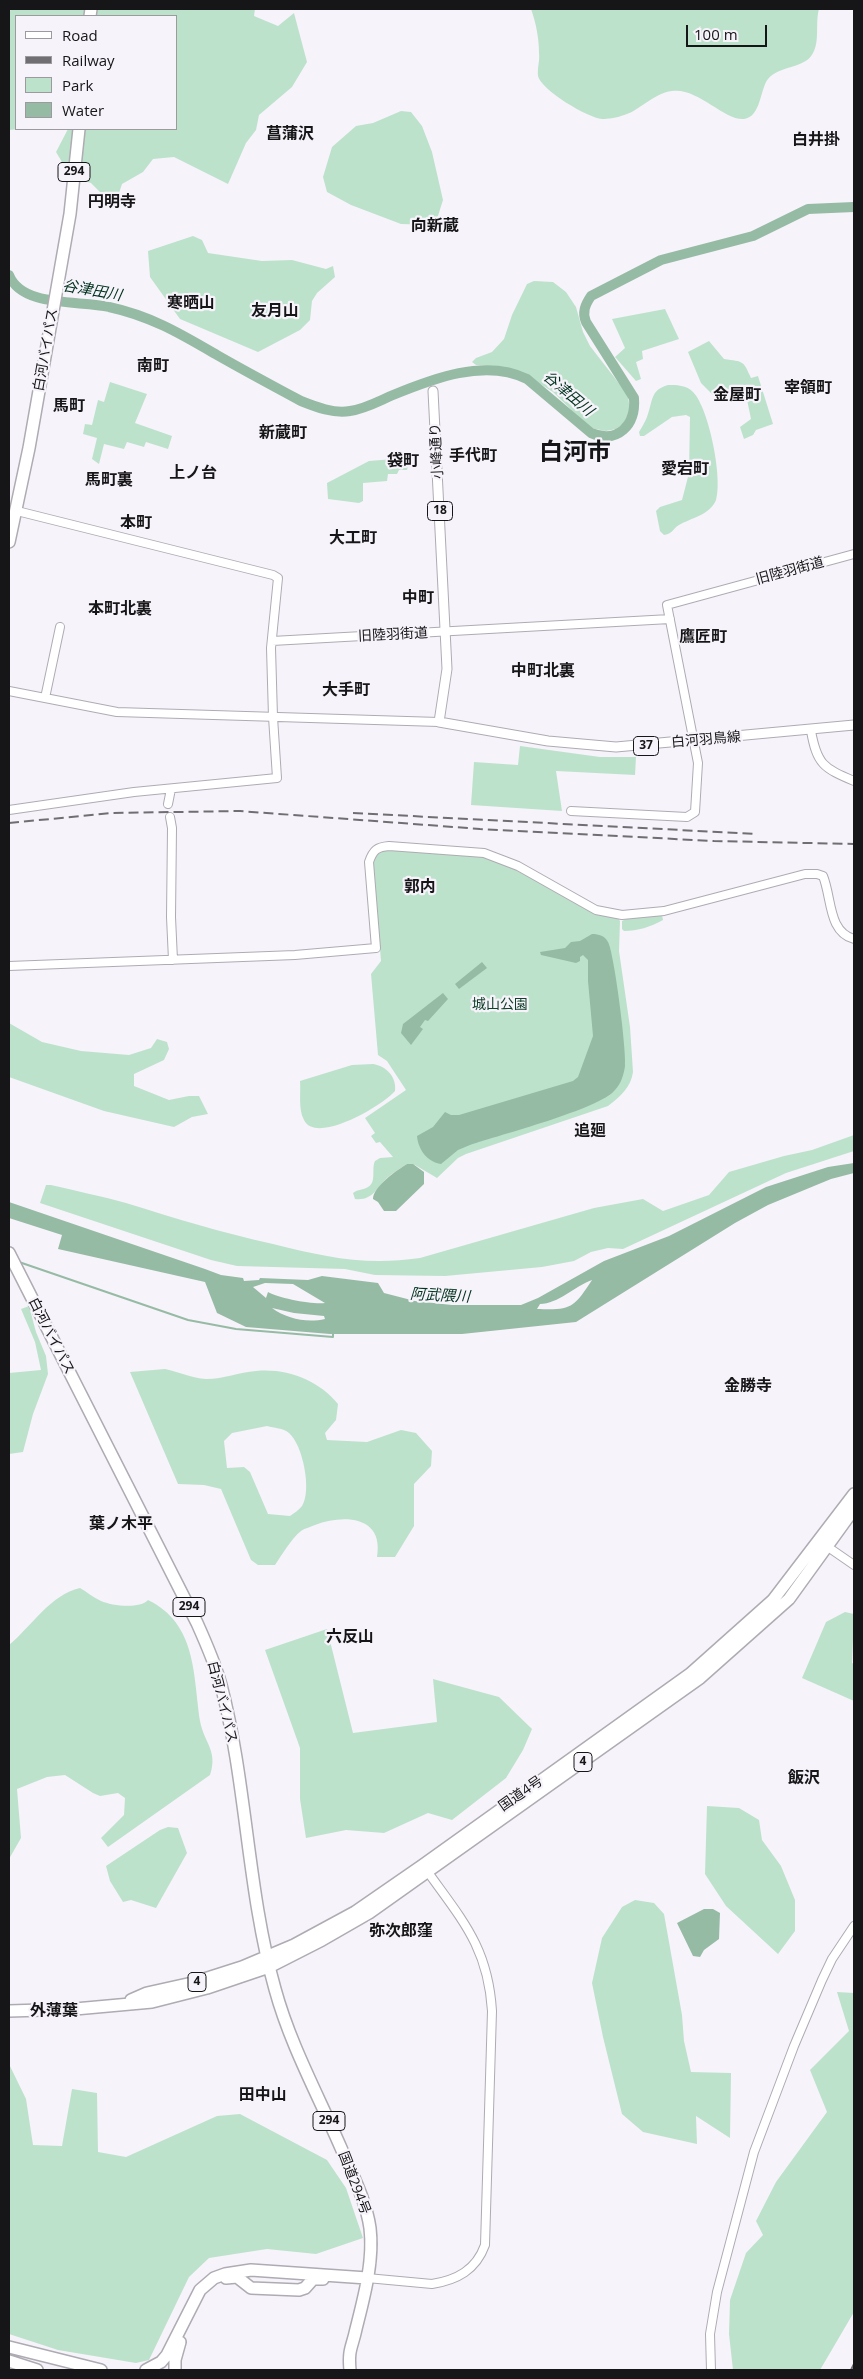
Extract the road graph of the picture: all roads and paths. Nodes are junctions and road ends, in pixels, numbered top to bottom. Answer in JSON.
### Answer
{"nodes":[{"id":1,"x":79,"y":130,"type":"edge"},
{"id":2,"x":433,"y":391,"type":"dead end"},
{"id":3,"x":13,"y":510,"type":"edge"},
{"id":4,"x":9,"y":542,"type":"edge"},
{"id":5,"x":854,"y":554,"type":"edge"},
{"id":6,"x":670,"y":619,"type":"junction"},
{"id":7,"x":60,"y":627,"type":"dead end"},
{"id":8,"x":446,"y":632,"type":"junction"},
{"id":9,"x":272,"y":641,"type":"junction"},
{"id":10,"x":9,"y":691,"type":"edge"},
{"id":11,"x":44,"y":698,"type":"junction"},
{"id":12,"x":273,"y":717,"type":"junction"},
{"id":13,"x":439,"y":722,"type":"junction"},
{"id":14,"x":854,"y":725,"type":"edge"},
{"id":15,"x":811,"y":731,"type":"junction"},
{"id":16,"x":692,"y":742,"type":"junction"},
{"id":17,"x":854,"y":781,"type":"edge"},
{"id":18,"x":171,"y":789,"type":"junction"},
{"id":19,"x":168,"y":804,"type":"dead end"},
{"id":20,"x":9,"y":810,"type":"edge"},
{"id":21,"x":571,"y":811,"type":"dead end"},
{"id":22,"x":170,"y":817,"type":"dead end"},
{"id":23,"x":854,"y":939,"type":"edge"},
{"id":24,"x":173,"y":960,"type":"junction"},
{"id":25,"x":9,"y":966,"type":"edge"},
{"id":26,"x":9,"y":1253,"type":"edge"},
{"id":27,"x":854,"y":1494,"type":"edge"},
{"id":28,"x":854,"y":1509,"type":"edge"},
{"id":29,"x":822,"y":1544,"type":"junction"},
{"id":30,"x":854,"y":1565,"type":"edge"},
{"id":31,"x":425,"y":1869,"type":"junction"},
{"id":32,"x":854,"y":1926,"type":"edge"},
{"id":33,"x":268,"y":1961,"type":"junction"},
{"id":34,"x":9,"y":2011,"type":"edge"},
{"id":35,"x":367,"y":2278,"type":"junction"},
{"id":36,"x":356,"y":2332,"type":"junction"},
{"id":37,"x":9,"y":2349,"type":"edge"},
{"id":38,"x":9,"y":2361,"type":"edge"},
{"id":39,"x":37,"y":2370,"type":"edge"},
{"id":40,"x":70,"y":2370,"type":"edge"},
{"id":41,"x":101,"y":2370,"type":"edge"},
{"id":42,"x":146,"y":2370,"type":"edge"},
{"id":43,"x":175,"y":2370,"type":"edge"},
{"id":44,"x":350,"y":2370,"type":"edge"},
{"id":45,"x":357,"y":2370,"type":"edge"},
{"id":46,"x":711,"y":2370,"type":"edge"}],
"edges":[{"from":1,"to":3,"type":"highway","name":"白河バイパス","number":"294"},
{"from":2,"to":8,"type":"main road","name":"小峰通り","number":"18"},
{"from":3,"to":4,"type":"highway","number":"294"},
{"from":3,"to":9,"type":"street"},
{"from":5,"to":6,"type":"street","name":"旧陸羽街道"},
{"from":6,"to":8,"type":"street","name":"旧陸羽街道"},
{"from":6,"to":16,"type":"street"},
{"from":7,"to":11,"type":"street"},
{"from":8,"to":9,"type":"street","name":"旧陸羽街道"},
{"from":8,"to":13,"type":"main road","number":"18"},
{"from":9,"to":12,"type":"street"},
{"from":10,"to":11,"type":"street"},
{"from":11,"to":12,"type":"street"},
{"from":12,"to":13,"type":"street"},
{"from":12,"to":18,"type":"street"},
{"from":13,"to":16,"type":"main road","name":"白河羽鳥線","number":"37"},
{"from":14,"to":15,"type":"main road","name":"白河羽鳥線","number":"37"},
{"from":15,"to":16,"type":"main road","name":"白河羽鳥線","number":"37"},
{"from":15,"to":17,"type":"street"},
{"from":16,"to":21,"type":"street"},
{"from":18,"to":19,"type":"street"},
{"from":18,"to":20,"type":"street"},
{"from":22,"to":24,"type":"street"},
{"from":23,"to":24,"type":"street"},
{"from":24,"to":25,"type":"street"},
{"from":26,"to":33,"type":"highway","name":"白河バイパス","number":"294"},
{"from":27,"to":29,"type":"highway","name":"国道4号","number":"4"},
{"from":28,"to":29,"type":"highway","name":"国道4号","number":"4"},
{"from":29,"to":30,"type":"street"},
{"from":29,"to":31,"type":"highway","name":"国道4号","number":"4"},
{"from":31,"to":33,"type":"highway","name":"国道4号","number":"4"},
{"from":31,"to":35,"type":"street"},
{"from":32,"to":46,"type":"street"},
{"from":33,"to":34,"type":"highway","name":"国道4号","number":"4"},
{"from":33,"to":35,"type":"highway","name":"国道294号","number":"294"},
{"from":35,"to":36,"type":"highway","name":"国道294号","number":"294"},
{"from":35,"to":42,"type":"highway"},
{"from":35,"to":43,"type":"highway"},
{"from":36,"to":44,"type":"highway","name":"国道294号","number":"294"},
{"from":36,"to":45,"type":"highway","name":"国道294号","number":"294"},
{"from":37,"to":40,"type":"highway"},
{"from":37,"to":41,"type":"highway"},
{"from":38,"to":39,"type":"highway"}]}
